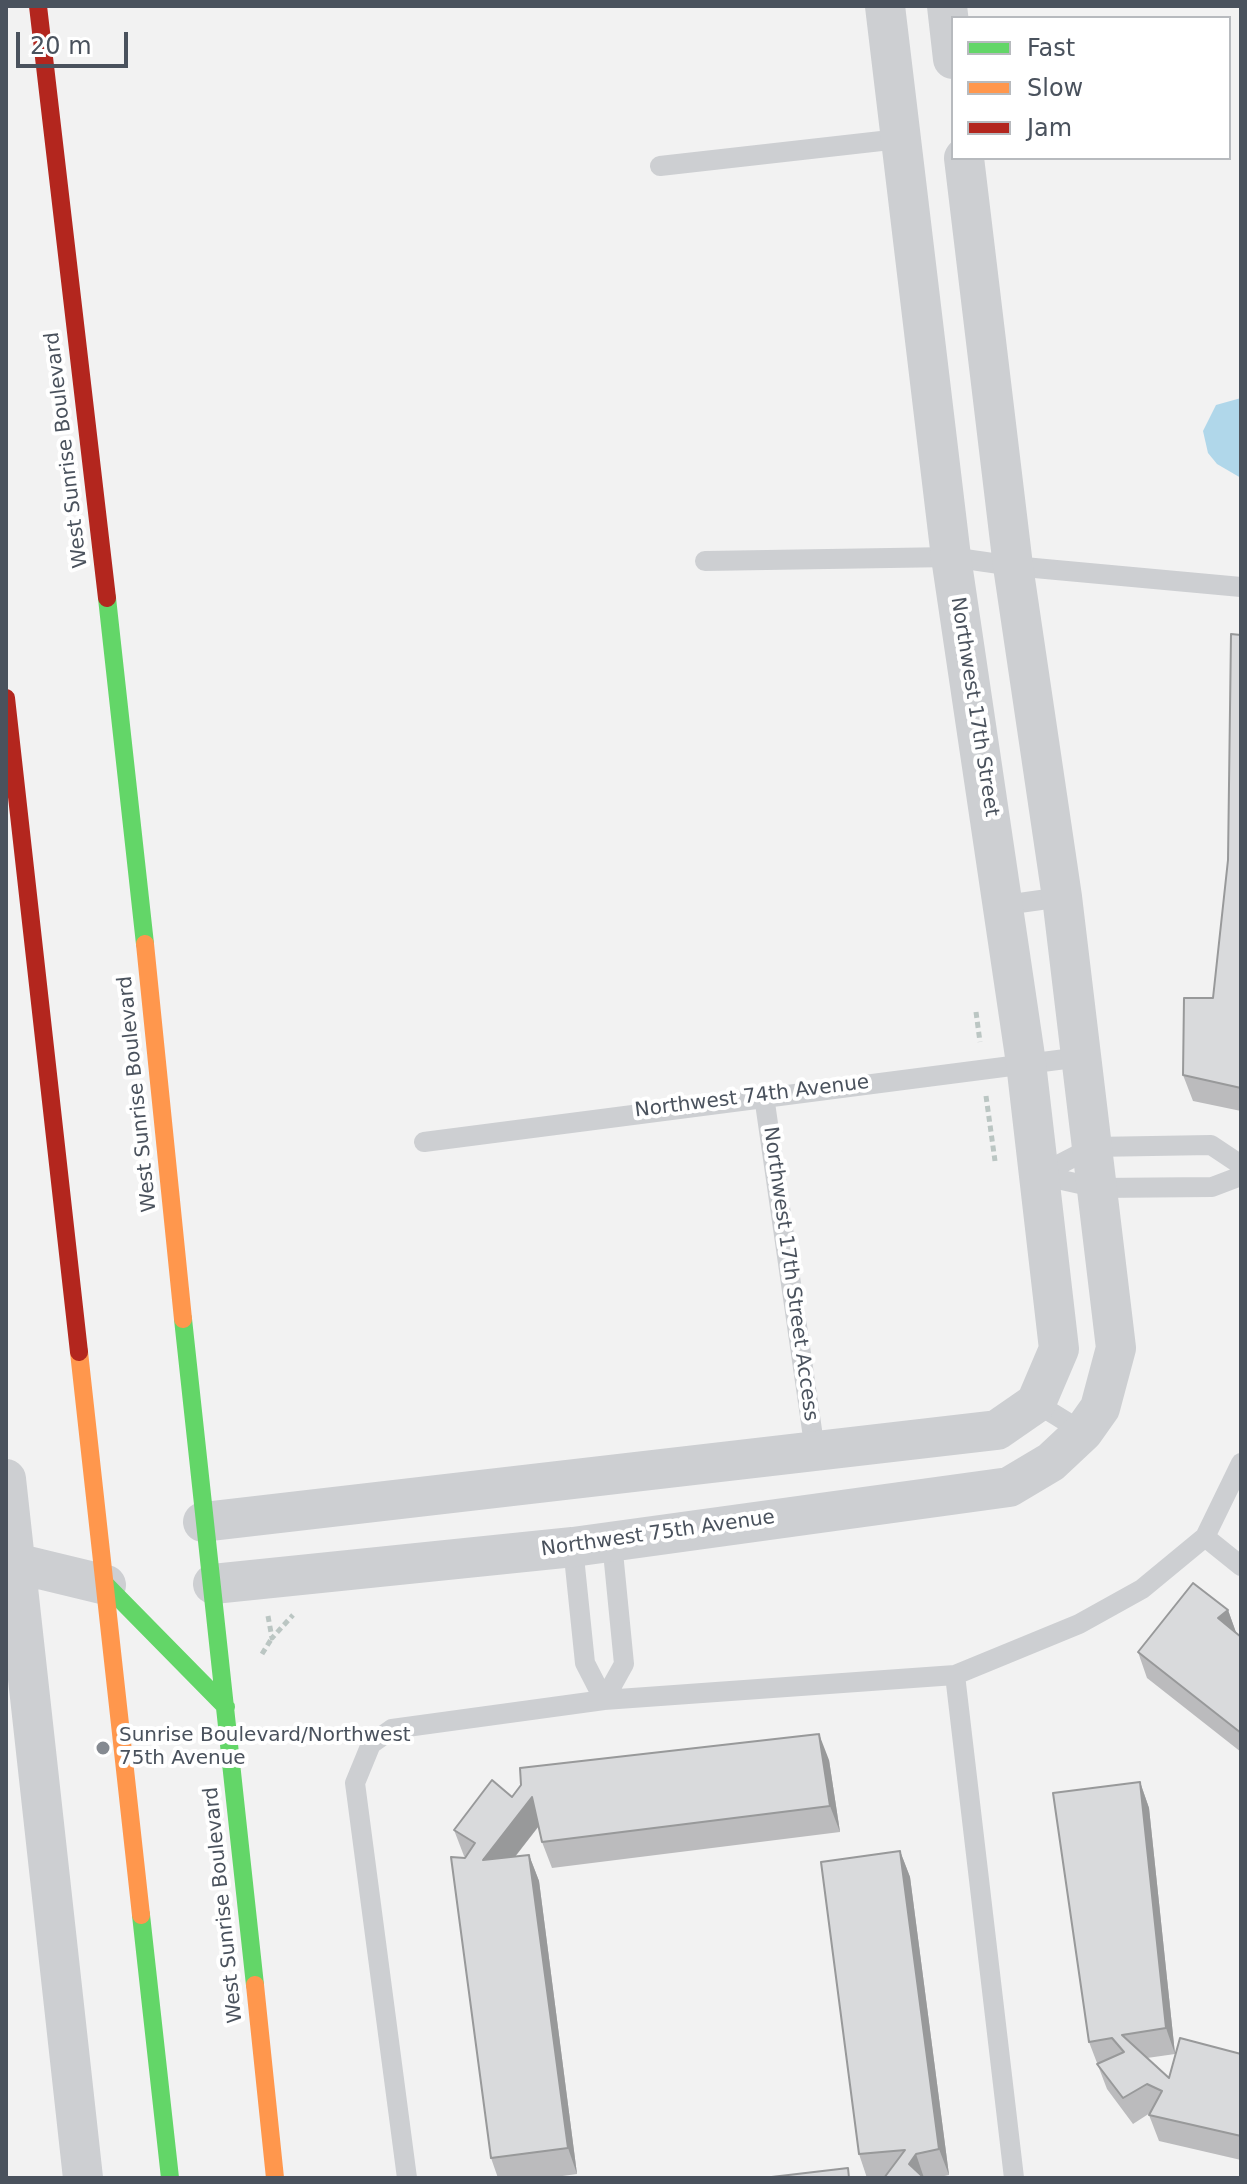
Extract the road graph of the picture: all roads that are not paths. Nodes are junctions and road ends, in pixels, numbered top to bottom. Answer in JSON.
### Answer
{"nodes":[{"id":1,"x":38,"y":6,"type":"edge"},
{"id":2,"x":885,"y":6,"type":"edge"},
{"id":3,"x":947,"y":6,"type":"edge"},
{"id":4,"x":951,"y":41,"type":"edge"},
{"id":5,"x":899,"y":139,"type":"junction"},
{"id":6,"x":964,"y":160,"type":"edge"},
{"id":7,"x":660,"y":166,"type":"dead end"},
{"id":8,"x":951,"y":557,"type":"junction"},
{"id":9,"x":705,"y":561,"type":"dead end"},
{"id":10,"x":1013,"y":566,"type":"junction"},
{"id":11,"x":1241,"y":587,"type":"edge"},
{"id":12,"x":6,"y":698,"type":"edge"},
{"id":13,"x":1062,"y":897,"type":"junction"},
{"id":14,"x":1005,"y":905,"type":"junction"},
{"id":15,"x":1081,"y":1057,"type":"junction"},
{"id":16,"x":1026,"y":1063,"type":"junction"},
{"id":17,"x":764,"y":1096,"type":"junction"},
{"id":18,"x":424,"y":1142,"type":"dead end"},
{"id":19,"x":1093,"y":1147,"type":"junction"},
{"id":20,"x":1241,"y":1165,"type":"edge"},
{"id":21,"x":1039,"y":1175,"type":"junction"},
{"id":22,"x":1241,"y":1176,"type":"edge"},
{"id":23,"x":1098,"y":1188,"type":"junction"},
{"id":24,"x":1036,"y":1403,"type":"junction"},
{"id":25,"x":1083,"y":1432,"type":"junction"},
{"id":26,"x":815,"y":1451,"type":"junction"},
{"id":27,"x":1241,"y":1463,"type":"edge"},
{"id":28,"x":6,"y":1479,"type":"edge"},
{"id":29,"x":203,"y":1522,"type":"junction"},
{"id":30,"x":1205,"y":1537,"type":"junction"},
{"id":31,"x":612,"y":1542,"type":"junction"},
{"id":32,"x":573,"y":1547,"type":"junction"},
{"id":33,"x":15,"y":1563,"type":"junction"},
{"id":34,"x":1241,"y":1566,"type":"edge"},
{"id":35,"x":213,"y":1584,"type":"junction"},
{"id":36,"x":106,"y":1585,"type":"junction"},
{"id":37,"x":955,"y":1675,"type":"junction"},
{"id":38,"x":604,"y":1700,"type":"junction"},
{"id":39,"x":226,"y":1707,"type":"junction"},
{"id":40,"x":83,"y":2178,"type":"edge"},
{"id":41,"x":170,"y":2178,"type":"edge"},
{"id":42,"x":275,"y":2178,"type":"edge"},
{"id":43,"x":407,"y":2178,"type":"edge"},
{"id":44,"x":1014,"y":2178,"type":"edge"}],
"edges":[{"from":1,"to":29,"type":"highway","name":"West Sunrise Boulevard"},
{"from":2,"to":5,"type":"street","name":"Northwest 17th Street"},
{"from":3,"to":4,"type":"street"},
{"from":5,"to":7,"type":"lane"},
{"from":5,"to":8,"type":"street","name":"Northwest 17th Street"},
{"from":6,"to":10,"type":"street"},
{"from":8,"to":9,"type":"lane"},
{"from":8,"to":10,"type":"lane"},
{"from":8,"to":14,"type":"street","name":"Northwest 17th Street"},
{"from":10,"to":11,"type":"lane"},
{"from":10,"to":13,"type":"street"},
{"from":12,"to":36,"type":"highway"},
{"from":13,"to":14,"type":"lane"},
{"from":13,"to":15,"type":"street"},
{"from":14,"to":16,"type":"street","name":"Northwest 17th Street"},
{"from":15,"to":16,"type":"lane","name":"Northwest 74th Avenue"},
{"from":15,"to":19,"type":"street"},
{"from":16,"to":17,"type":"lane","name":"Northwest 74th Avenue"},
{"from":16,"to":21,"type":"street","name":"Northwest 17th Street"},
{"from":17,"to":18,"type":"lane","name":"Northwest 74th Avenue"},
{"from":17,"to":26,"type":"lane","name":"Northwest 17th Street Access"},
{"from":19,"to":20,"type":"lane"},
{"from":19,"to":21,"type":"lane"},
{"from":19,"to":23,"type":"street"},
{"from":21,"to":23,"type":"lane"},
{"from":21,"to":24,"type":"street","name":"Northwest 17th Street"},
{"from":22,"to":23,"type":"lane"},
{"from":23,"to":25,"type":"street"},
{"from":24,"to":25,"type":"lane"},
{"from":24,"to":26,"type":"street"},
{"from":25,"to":31,"type":"street","name":"Northwest 75th Avenue"},
{"from":26,"to":29,"type":"street"},
{"from":27,"to":30,"type":"lane"},
{"from":28,"to":33,"type":"street"},
{"from":29,"to":35,"type":"highway","name":"West Sunrise Boulevard"},
{"from":30,"to":34,"type":"lane"},
{"from":30,"to":37,"type":"lane"},
{"from":31,"to":32,"type":"street","name":"Northwest 75th Avenue"},
{"from":31,"to":38,"type":"lane"},
{"from":32,"to":35,"type":"street","name":"Northwest 75th Avenue"},
{"from":32,"to":38,"type":"lane"},
{"from":33,"to":36,"type":"street"},
{"from":33,"to":40,"type":"street"},
{"from":35,"to":39,"type":"highway","name":"West Sunrise Boulevard"},
{"from":36,"to":39,"type":"highway"},
{"from":36,"to":41,"type":"highway"},
{"from":37,"to":38,"type":"lane"},
{"from":37,"to":44,"type":"lane"},
{"from":38,"to":43,"type":"lane"},
{"from":39,"to":42,"type":"highway","name":"West Sunrise Boulevard"}]}
